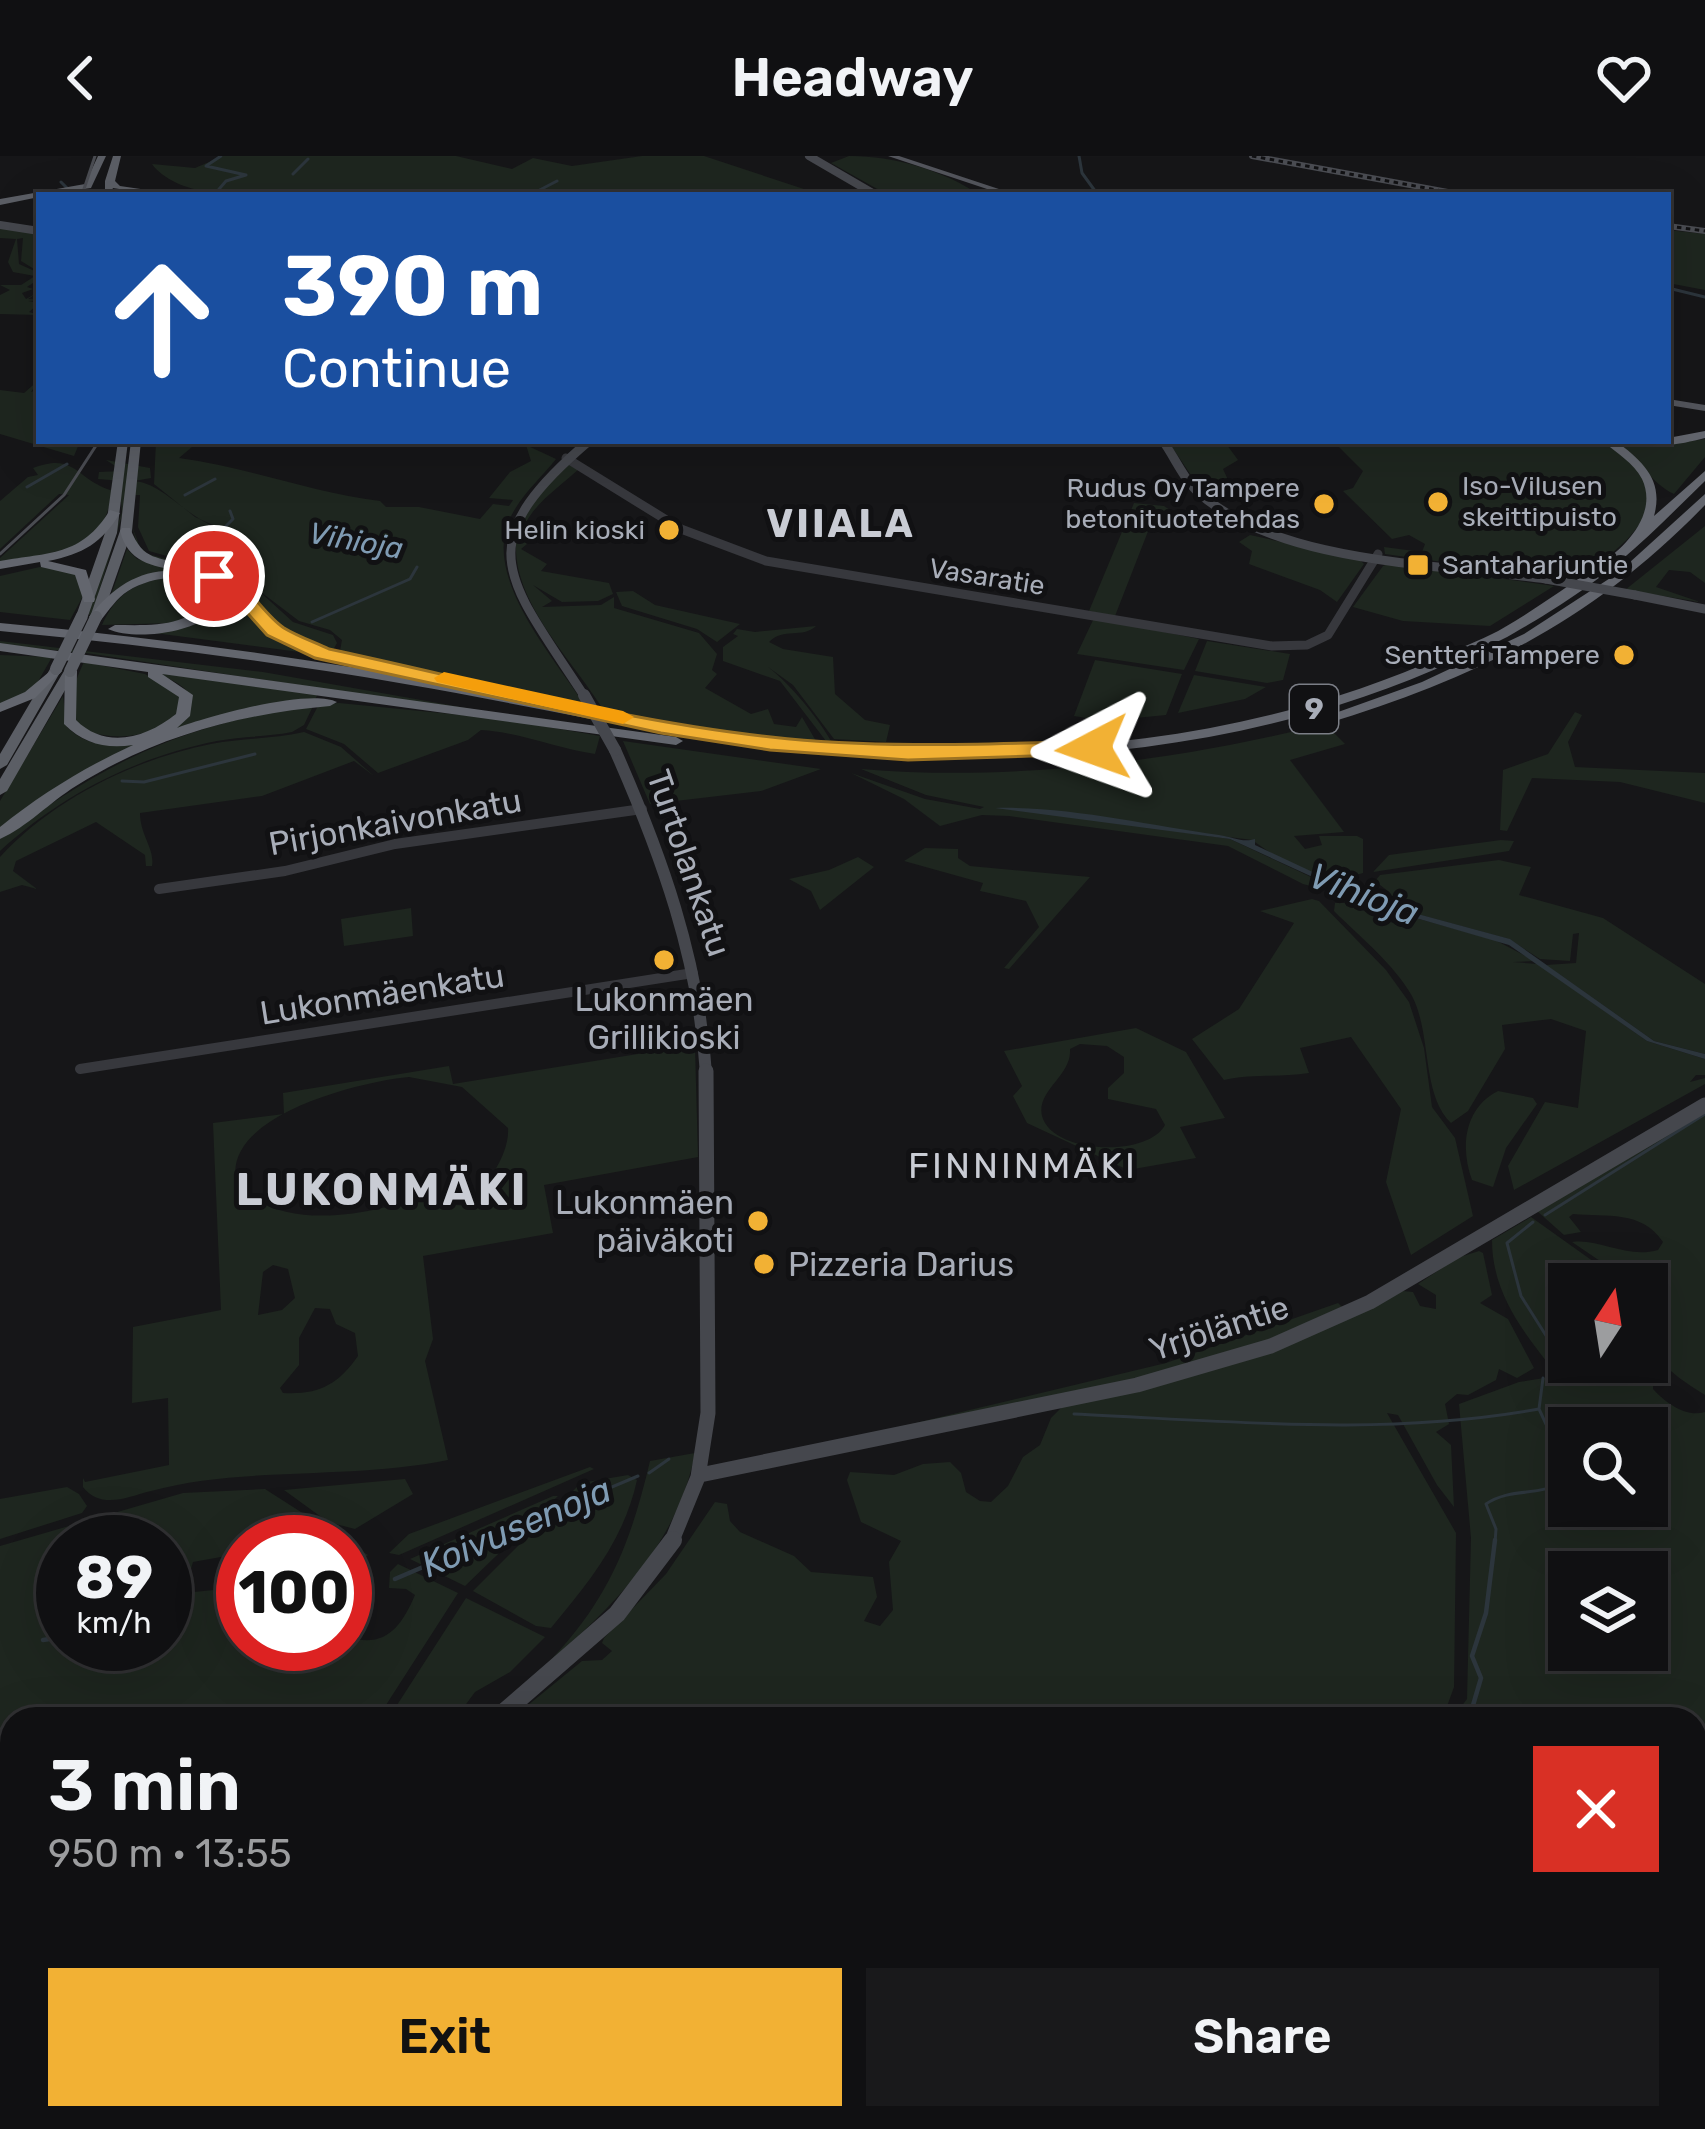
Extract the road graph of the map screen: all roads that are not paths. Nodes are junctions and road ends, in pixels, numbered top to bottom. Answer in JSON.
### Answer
{"nodes":[{"id":1,"x":105,"y":156,"type":"edge"},
{"id":2,"x":117,"y":156,"type":"edge"},
{"id":3,"x":809,"y":156,"type":"edge"},
{"id":4,"x":892,"y":156,"type":"edge"},
{"id":5,"x":110,"y":181,"type":"junction"},
{"id":6,"x":134,"y":188,"type":"junction"},
{"id":7,"x":52,"y":192,"type":"edge"},
{"id":8,"x":93,"y":192,"type":"edge"},
{"id":9,"x":108,"y":192,"type":"edge"},
{"id":10,"x":119,"y":192,"type":"edge"},
{"id":11,"x":159,"y":192,"type":"edge"},
{"id":12,"x":873,"y":192,"type":"edge"},
{"id":13,"x":1004,"y":192,"type":"edge"},
{"id":14,"x":36,"y":195,"type":"edge"},
{"id":15,"x":0,"y":202,"type":"edge"},
{"id":16,"x":0,"y":226,"type":"edge"},
{"id":17,"x":36,"y":231,"type":"edge"},
{"id":18,"x":1671,"y":400,"type":"edge"},
{"id":19,"x":1705,"y":406,"type":"edge"},
{"id":20,"x":1705,"y":434,"type":"edge"},
{"id":21,"x":1671,"y":441,"type":"edge"},
{"id":22,"x":585,"y":444,"type":"edge"},
{"id":23,"x":1164,"y":444,"type":"edge"},
{"id":24,"x":1613,"y":444,"type":"edge"},
{"id":25,"x":130,"y":445,"type":"edge"},
{"id":26,"x":566,"y":458,"type":"junction"},
{"id":27,"x":1705,"y":475,"type":"edge"},
{"id":28,"x":1705,"y":498,"type":"edge"},
{"id":29,"x":114,"y":510,"type":"junction"},
{"id":30,"x":1705,"y":518,"type":"edge"},
{"id":31,"x":126,"y":531,"type":"junction"},
{"id":32,"x":1657,"y":545,"type":"junction"},
{"id":33,"x":1635,"y":546,"type":"junction"},
{"id":34,"x":1378,"y":554,"type":"junction"},
{"id":35,"x":0,"y":569,"type":"edge"},
{"id":36,"x":89,"y":599,"type":"junction"},
{"id":37,"x":1705,"y":609,"type":"edge"},
{"id":38,"x":0,"y":621,"type":"edge"},
{"id":39,"x":94,"y":621,"type":"junction"},
{"id":40,"x":0,"y":637,"type":"edge"},
{"id":41,"x":0,"y":650,"type":"edge"},
{"id":42,"x":96,"y":660,"type":"junction"},
{"id":43,"x":347,"y":662,"type":"junction"},
{"id":44,"x":60,"y":670,"type":"junction"},
{"id":45,"x":412,"y":705,"type":"junction"},
{"id":46,"x":0,"y":708,"type":"edge"},
{"id":47,"x":661,"y":727,"type":"junction"},
{"id":48,"x":681,"y":742,"type":"junction"},
{"id":49,"x":815,"y":753,"type":"junction"},
{"id":50,"x":861,"y":757,"type":"junction"},
{"id":51,"x":0,"y":765,"type":"edge"},
{"id":52,"x":0,"y":791,"type":"edge"},
{"id":53,"x":641,"y":809,"type":"junction"},
{"id":54,"x":0,"y":834,"type":"edge"},
{"id":55,"x":159,"y":889,"type":"dead end"},
{"id":56,"x":693,"y":974,"type":"junction"},
{"id":57,"x":80,"y":1069,"type":"dead end"},
{"id":58,"x":1705,"y":1105,"type":"edge"},
{"id":59,"x":700,"y":1474,"type":"junction"},
{"id":60,"x":510,"y":1707,"type":"edge"}],
"edges":[{"from":1,"to":7,"type":"highway"},
{"from":1,"to":8,"type":"highway"},
{"from":2,"to":5,"type":"highway"},
{"from":3,"to":12,"type":"main road"},
{"from":4,"to":13,"type":"main road"},
{"from":5,"to":6,"type":"highway"},
{"from":5,"to":9,"type":"highway"},
{"from":6,"to":10,"type":"highway"},
{"from":6,"to":11,"type":"highway"},
{"from":14,"to":15,"type":"highway"},
{"from":16,"to":17,"type":"main road"},
{"from":18,"to":19,"type":"main road"},
{"from":20,"to":21,"type":"highway"},
{"from":22,"to":26,"type":"main road","name":"Turtolankatu"},
{"from":23,"to":34,"type":"main road"},
{"from":24,"to":33,"type":"highway"},
{"from":25,"to":29,"type":"highway"},
{"from":25,"to":31,"type":"highway"},
{"from":26,"to":34,"type":"street","name":"Vasaratie"},
{"from":26,"to":53,"type":"main road","name":"Turtolankatu","bridge":true},
{"from":27,"to":33,"type":"highway","number":"9"},
{"from":28,"to":32,"type":"highway","number":"9"},
{"from":29,"to":35,"type":"highway"},
{"from":29,"to":36,"type":"highway"},
{"from":30,"to":32,"type":"highway"},
{"from":31,"to":39,"type":"highway"},
{"from":31,"to":43,"type":"highway"},
{"from":32,"to":50,"type":"highway","number":"9"},
{"from":33,"to":50,"type":"highway","number":"9"},
{"from":34,"to":37,"type":"main road","bridge":true},
{"from":35,"to":36,"type":"highway"},
{"from":36,"to":39,"type":"highway"},
{"from":38,"to":39,"type":"highway"},
{"from":38,"to":47,"type":"highway","number":"9"},
{"from":39,"to":39,"type":"highway"},
{"from":39,"to":43,"type":"highway"},
{"from":39,"to":44,"type":"highway","bridge":true},
{"from":40,"to":48,"type":"highway","number":"9"},
{"from":41,"to":42,"type":"highway"},
{"from":42,"to":44,"type":"highway"},
{"from":42,"to":45,"type":"highway"},
{"from":43,"to":47,"type":"highway"},
{"from":44,"to":46,"type":"highway"},
{"from":44,"to":51,"type":"highway"},
{"from":44,"to":52,"type":"highway"},
{"from":45,"to":48,"type":"highway"},
{"from":45,"to":54,"type":"highway"},
{"from":47,"to":49,"type":"highway","number":"9"},
{"from":48,"to":49,"type":"highway","number":"9"},
{"from":49,"to":50,"type":"highway","number":"9"},
{"from":53,"to":55,"type":"street","name":"Pirjonkaivonkatu"},
{"from":53,"to":56,"type":"main road","name":"Turtolankatu"},
{"from":56,"to":57,"type":"street","name":"Lukonmäenkatu"},
{"from":56,"to":59,"type":"main road","name":"Turtolankatu"},
{"from":58,"to":59,"type":"main road","name":"Yrjöläntie"},
{"from":59,"to":60,"type":"main road","name":"Turtolankatu"}]}
